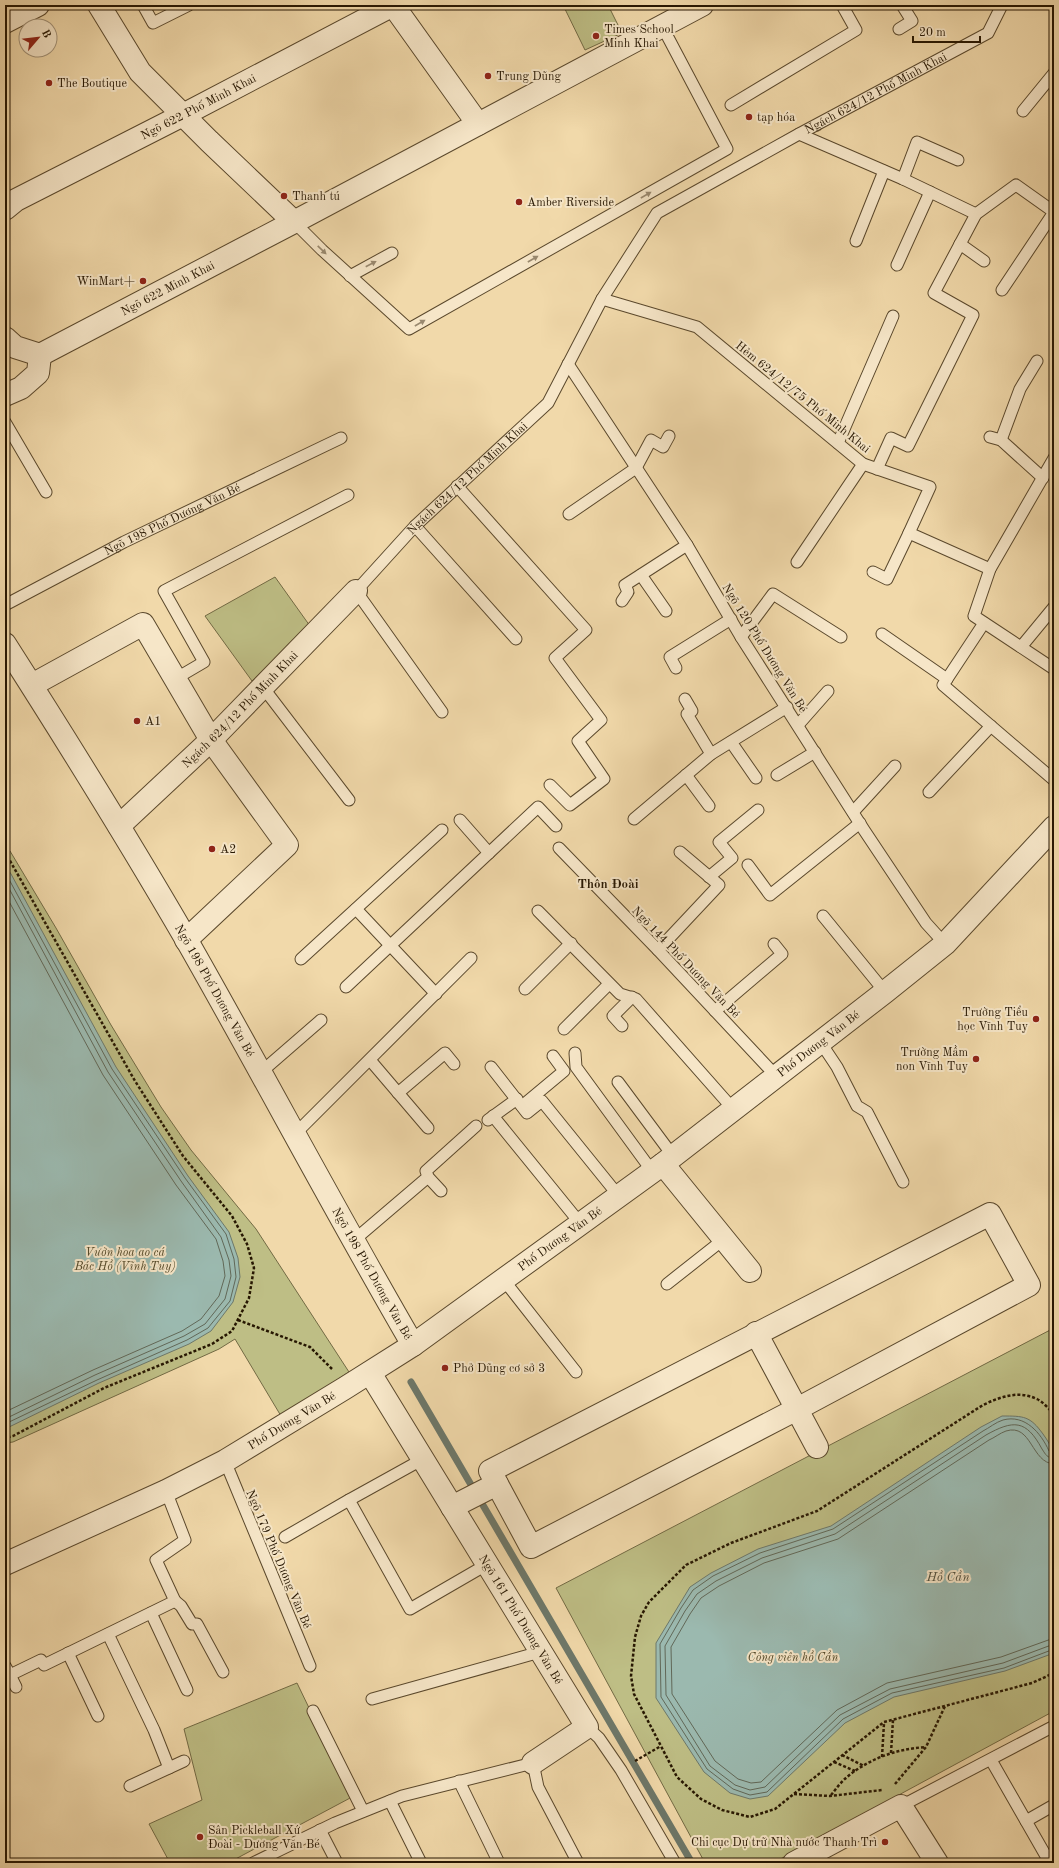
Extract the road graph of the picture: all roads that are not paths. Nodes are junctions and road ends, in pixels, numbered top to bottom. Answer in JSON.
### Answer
{"nodes":[{"id":1,"x":38,"y":5,"type":"edge"},
{"id":2,"x":100,"y":5,"type":"edge"},
{"id":3,"x":144,"y":5,"type":"edge"},
{"id":4,"x":189,"y":5,"type":"edge"},
{"id":5,"x":393,"y":5,"type":"edge"},
{"id":6,"x":702,"y":5,"type":"edge"},
{"id":7,"x":842,"y":5,"type":"edge"},
{"id":8,"x":902,"y":5,"type":"edge"},
{"id":9,"x":1002,"y":5,"type":"edge"},
{"id":10,"x":5,"y":22,"type":"edge"},
{"id":11,"x":662,"y":26,"type":"junction"},
{"id":12,"x":899,"y":29,"type":"dead end"},
{"id":13,"x":1054,"y":73,"type":"edge"},
{"id":14,"x":731,"y":105,"type":"dead end"},
{"id":15,"x":1023,"y":111,"type":"dead end"},
{"id":16,"x":183,"y":115,"type":"junction"},
{"id":17,"x":478,"y":124,"type":"junction"},
{"id":18,"x":799,"y":134,"type":"junction"},
{"id":19,"x":958,"y":160,"type":"dead end"},
{"id":20,"x":884,"y":171,"type":"junction"},
{"id":21,"x":903,"y":179,"type":"junction"},
{"id":22,"x":930,"y":192,"type":"junction"},
{"id":23,"x":5,"y":210,"type":"edge"},
{"id":24,"x":1054,"y":212,"type":"edge"},
{"id":25,"x":976,"y":214,"type":"junction"},
{"id":26,"x":294,"y":222,"type":"junction"},
{"id":27,"x":856,"y":241,"type":"dead end"},
{"id":28,"x":960,"y":244,"type":"junction"},
{"id":29,"x":392,"y":253,"type":"dead end"},
{"id":30,"x":984,"y":261,"type":"dead end"},
{"id":31,"x":897,"y":265,"type":"dead end"},
{"id":32,"x":350,"y":276,"type":"junction"},
{"id":33,"x":1002,"y":290,"type":"dead end"},
{"id":34,"x":602,"y":299,"type":"junction"},
{"id":35,"x":893,"y":316,"type":"dead end"},
{"id":36,"x":5,"y":338,"type":"edge"},
{"id":37,"x":40,"y":354,"type":"junction"},
{"id":38,"x":1037,"y":361,"type":"dead end"},
{"id":39,"x":568,"y":364,"type":"junction"},
{"id":40,"x":5,"y":396,"type":"edge"},
{"id":41,"x":5,"y":422,"type":"edge"},
{"id":42,"x":669,"y":436,"type":"dead end"},
{"id":43,"x":990,"y":437,"type":"dead end"},
{"id":44,"x":342,"y":438,"type":"dead end"},
{"id":45,"x":1001,"y":440,"type":"junction"},
{"id":46,"x":838,"y":443,"type":"junction"},
{"id":47,"x":1054,"y":458,"type":"edge"},
{"id":48,"x":863,"y":464,"type":"junction"},
{"id":49,"x":636,"y":468,"type":"junction"},
{"id":50,"x":877,"y":469,"type":"junction"},
{"id":51,"x":1043,"y":478,"type":"junction"},
{"id":52,"x":457,"y":486,"type":"junction"},
{"id":53,"x":46,"y":492,"type":"dead end"},
{"id":54,"x":348,"y":495,"type":"dead end"},
{"id":55,"x":569,"y":514,"type":"dead end"},
{"id":56,"x":415,"y":526,"type":"junction"},
{"id":57,"x":909,"y":533,"type":"junction"},
{"id":58,"x":687,"y":546,"type":"junction"},
{"id":59,"x":797,"y":562,"type":"dead end"},
{"id":60,"x":990,"y":569,"type":"junction"},
{"id":61,"x":873,"y":572,"type":"dead end"},
{"id":62,"x":641,"y":575,"type":"junction"},
{"id":63,"x":356,"y":591,"type":"junction"},
{"id":64,"x":622,"y":601,"type":"dead end"},
{"id":65,"x":5,"y":605,"type":"edge"},
{"id":66,"x":1054,"y":607,"type":"edge"},
{"id":67,"x":666,"y":611,"type":"dead end"},
{"id":68,"x":731,"y":619,"type":"junction"},
{"id":69,"x":984,"y":623,"type":"junction"},
{"id":70,"x":882,"y":634,"type":"dead end"},
{"id":71,"x":741,"y":637,"type":"junction"},
{"id":72,"x":841,"y":637,"type":"dead end"},
{"id":73,"x":516,"y":639,"type":"dead end"},
{"id":74,"x":5,"y":644,"type":"edge"},
{"id":75,"x":1021,"y":646,"type":"junction"},
{"id":76,"x":676,"y":668,"type":"dead end"},
{"id":77,"x":1054,"y":668,"type":"edge"},
{"id":78,"x":175,"y":679,"type":"junction"},
{"id":79,"x":947,"y":679,"type":"junction"},
{"id":80,"x":32,"y":685,"type":"junction"},
{"id":81,"x":262,"y":686,"type":"junction"},
{"id":82,"x":828,"y":691,"type":"dead end"},
{"id":83,"x":685,"y":699,"type":"dead end"},
{"id":84,"x":787,"y":707,"type":"junction"},
{"id":85,"x":442,"y":712,"type":"dead end"},
{"id":86,"x":798,"y":725,"type":"junction"},
{"id":87,"x":991,"y":726,"type":"junction"},
{"id":88,"x":212,"y":740,"type":"junction"},
{"id":89,"x":731,"y":742,"type":"junction"},
{"id":90,"x":815,"y":752,"type":"junction"},
{"id":91,"x":711,"y":754,"type":"junction"},
{"id":92,"x":895,"y":766,"type":"dead end"},
{"id":93,"x":686,"y":775,"type":"junction"},
{"id":94,"x":777,"y":775,"type":"dead end"},
{"id":95,"x":756,"y":778,"type":"dead end"},
{"id":96,"x":1054,"y":780,"type":"edge"},
{"id":97,"x":550,"y":785,"type":"dead end"},
{"id":98,"x":929,"y":792,"type":"dead end"},
{"id":99,"x":349,"y":800,"type":"dead end"},
{"id":100,"x":709,"y":806,"type":"dead end"},
{"id":101,"x":758,"y":810,"type":"dead end"},
{"id":102,"x":853,"y":812,"type":"junction"},
{"id":103,"x":634,"y":819,"type":"dead end"},
{"id":104,"x":460,"y":820,"type":"dead end"},
{"id":105,"x":860,"y":823,"type":"junction"},
{"id":106,"x":119,"y":826,"type":"junction"},
{"id":107,"x":556,"y":826,"type":"dead end"},
{"id":108,"x":1054,"y":826,"type":"edge"},
{"id":109,"x":442,"y":830,"type":"dead end"},
{"id":110,"x":559,"y":848,"type":"dead end"},
{"id":111,"x":680,"y":852,"type":"dead end"},
{"id":112,"x":489,"y":853,"type":"junction"},
{"id":113,"x":748,"y":865,"type":"dead end"},
{"id":114,"x":709,"y":877,"type":"junction"},
{"id":115,"x":356,"y":908,"type":"junction"},
{"id":116,"x":538,"y":911,"type":"dead end"},
{"id":117,"x":823,"y":916,"type":"dead end"},
{"id":118,"x":186,"y":940,"type":"junction"},
{"id":119,"x":571,"y":943,"type":"junction"},
{"id":120,"x":774,"y":944,"type":"dead end"},
{"id":121,"x":945,"y":944,"type":"junction"},
{"id":122,"x":391,"y":946,"type":"junction"},
{"id":123,"x":658,"y":950,"type":"junction"},
{"id":124,"x":471,"y":958,"type":"dead end"},
{"id":125,"x":301,"y":959,"type":"dead end"},
{"id":126,"x":609,"y":984,"type":"junction"},
{"id":127,"x":346,"y":987,"type":"dead end"},
{"id":128,"x":525,"y":989,"type":"dead end"},
{"id":129,"x":885,"y":992,"type":"junction"},
{"id":130,"x":436,"y":994,"type":"junction"},
{"id":131,"x":632,"y":998,"type":"junction"},
{"id":132,"x":715,"y":1011,"type":"junction"},
{"id":133,"x":321,"y":1020,"type":"dead end"},
{"id":134,"x":622,"y":1026,"type":"dead end"},
{"id":135,"x":564,"y":1029,"type":"dead end"},
{"id":136,"x":822,"y":1043,"type":"junction"},
{"id":137,"x":575,"y":1053,"type":"dead end"},
{"id":138,"x":553,"y":1056,"type":"dead end"},
{"id":139,"x":370,"y":1060,"type":"junction"},
{"id":140,"x":454,"y":1064,"type":"dead end"},
{"id":141,"x":491,"y":1067,"type":"dead end"},
{"id":142,"x":260,"y":1073,"type":"junction"},
{"id":143,"x":777,"y":1077,"type":"junction"},
{"id":144,"x":618,"y":1082,"type":"dead end"},
{"id":145,"x":398,"y":1093,"type":"junction"},
{"id":146,"x":519,"y":1102,"type":"junction"},
{"id":147,"x":734,"y":1110,"type":"junction"},
{"id":148,"x":476,"y":1126,"type":"dead end"},
{"id":149,"x":428,"y":1128,"type":"dead end"},
{"id":150,"x":294,"y":1135,"type":"junction"},
{"id":151,"x":663,"y":1163,"type":"junction"},
{"id":152,"x":428,"y":1178,"type":"junction"},
{"id":153,"x":903,"y":1182,"type":"dead end"},
{"id":154,"x":441,"y":1191,"type":"dead end"},
{"id":155,"x":618,"y":1195,"type":"junction"},
{"id":156,"x":580,"y":1223,"type":"junction"},
{"id":157,"x":724,"y":1239,"type":"junction"},
{"id":158,"x":353,"y":1241,"type":"junction"},
{"id":159,"x":750,"y":1271,"type":"dead end"},
{"id":160,"x":503,"y":1279,"type":"junction"},
{"id":161,"x":667,"y":1284,"type":"dead end"},
{"id":162,"x":756,"y":1334,"type":"junction"},
{"id":163,"x":413,"y":1345,"type":"junction"},
{"id":164,"x":576,"y":1372,"type":"dead end"},
{"id":165,"x":370,"y":1373,"type":"junction"},
{"id":166,"x":797,"y":1409,"type":"junction"},
{"id":167,"x":817,"y":1447,"type":"dead end"},
{"id":168,"x":422,"y":1459,"type":"junction"},
{"id":169,"x":225,"y":1461,"type":"junction"},
{"id":170,"x":489,"y":1488,"type":"junction"},
{"id":171,"x":166,"y":1491,"type":"junction"},
{"id":172,"x":349,"y":1500,"type":"junction"},
{"id":173,"x":457,"y":1505,"type":"junction"},
{"id":174,"x":285,"y":1537,"type":"dead end"},
{"id":175,"x":5,"y":1564,"type":"edge"},
{"id":176,"x":486,"y":1565,"type":"junction"},
{"id":177,"x":175,"y":1601,"type":"junction"},
{"id":178,"x":151,"y":1613,"type":"junction"},
{"id":179,"x":108,"y":1634,"type":"junction"},
{"id":180,"x":540,"y":1652,"type":"junction"},
{"id":181,"x":68,"y":1653,"type":"junction"},
{"id":182,"x":310,"y":1666,"type":"dead end"},
{"id":183,"x":7,"y":1671,"type":"edge"},
{"id":184,"x":223,"y":1672,"type":"dead end"},
{"id":185,"x":16,"y":1687,"type":"dead end"},
{"id":186,"x":187,"y":1690,"type":"dead end"},
{"id":187,"x":372,"y":1699,"type":"dead end"},
{"id":188,"x":313,"y":1711,"type":"dead end"},
{"id":189,"x":98,"y":1716,"type":"dead end"},
{"id":190,"x":1054,"y":1726,"type":"edge"},
{"id":191,"x":587,"y":1727,"type":"junction"},
{"id":192,"x":991,"y":1760,"type":"junction"},
{"id":193,"x":184,"y":1761,"type":"dead end"},
{"id":194,"x":533,"y":1763,"type":"junction"},
{"id":195,"x":169,"y":1768,"type":"junction"},
{"id":196,"x":459,"y":1781,"type":"junction"},
{"id":197,"x":130,"y":1786,"type":"dead end"},
{"id":198,"x":896,"y":1798,"type":"junction"},
{"id":199,"x":390,"y":1801,"type":"junction"},
{"id":200,"x":1054,"y":1805,"type":"edge"},
{"id":201,"x":363,"y":1811,"type":"junction"},
{"id":202,"x":1026,"y":1821,"type":"junction"},
{"id":203,"x":320,"y":1830,"type":"junction"},
{"id":204,"x":253,"y":1863,"type":"edge"},
{"id":205,"x":337,"y":1863,"type":"edge"},
{"id":206,"x":421,"y":1863,"type":"edge"},
{"id":207,"x":499,"y":1863,"type":"edge"},
{"id":208,"x":578,"y":1863,"type":"edge"},
{"id":209,"x":675,"y":1863,"type":"edge"},
{"id":210,"x":794,"y":1863,"type":"edge"},
{"id":211,"x":937,"y":1863,"type":"edge"},
{"id":212,"x":1050,"y":1863,"type":"edge"}],
"edges":[{"from":1,"to":10,"type":"street"},
{"from":2,"to":16,"type":"street"},
{"from":3,"to":4,"type":"lane"},
{"from":5,"to":16,"type":"street","name":"Ngõ 622 Phố Minh Khai"},
{"from":5,"to":17,"type":"street","name":"Ngõ 622 Phố Minh Khai"},
{"from":6,"to":11,"type":"street"},
{"from":7,"to":14,"type":"lane"},
{"from":8,"to":12,"type":"lane"},
{"from":9,"to":18,"type":"lane","name":"Ngách 624/12 Phố Minh Khai"},
{"from":11,"to":17,"type":"street"},
{"from":32,"to":11,"type":"lane","one_way":true},
{"from":13,"to":15,"type":"lane"},
{"from":16,"to":23,"type":"street","name":"Ngõ 622 Phố Minh Khai"},
{"from":16,"to":26,"type":"street"},
{"from":17,"to":26,"type":"street"},
{"from":18,"to":20,"type":"lane","name":"Ngách 624/12 Phố Minh Khai"},
{"from":18,"to":34,"type":"lane","name":"Ngách 624/12 Phố Minh Khai"},
{"from":19,"to":21,"type":"lane"},
{"from":20,"to":21,"type":"lane","name":"Ngách 624/12 Phố Minh Khai"},
{"from":20,"to":27,"type":"lane"},
{"from":21,"to":22,"type":"lane","name":"Ngách 624/12 Phố Minh Khai"},
{"from":22,"to":25,"type":"lane","name":"Ngách 624/12 Phố Minh Khai"},
{"from":22,"to":31,"type":"lane"},
{"from":24,"to":25,"type":"lane"},
{"from":24,"to":33,"type":"lane"},
{"from":25,"to":28,"type":"lane"},
{"from":26,"to":32,"type":"lane","one_way":true},
{"from":26,"to":37,"type":"street","name":"Ngõ 622 Minh Khai"},
{"from":28,"to":30,"type":"lane"},
{"from":28,"to":50,"type":"lane"},
{"from":32,"to":29,"type":"lane","one_way":true},
{"from":34,"to":39,"type":"lane","name":"Ngách 624/12 Phố Minh Khai"},
{"from":34,"to":46,"type":"lane","name":"Hẻm 624/12/75 Phố Minh Khai"},
{"from":35,"to":46,"type":"lane"},
{"from":36,"to":37,"type":"street"},
{"from":37,"to":40,"type":"street"},
{"from":38,"to":45,"type":"lane"},
{"from":39,"to":49,"type":"lane","name":"Ngõ 120 Phố Dương Văn Bé"},
{"from":39,"to":52,"type":"lane","name":"Ngách 624/12 Phố Minh Khai"},
{"from":41,"to":53,"type":"lane"},
{"from":42,"to":49,"type":"lane"},
{"from":43,"to":45,"type":"lane"},
{"from":44,"to":65,"type":"lane","name":"Ngõ 198 Phố Dương Văn Bé"},
{"from":45,"to":51,"type":"lane"},
{"from":46,"to":48,"type":"lane","name":"Hẻm 624/12/75 Phố Minh Khai"},
{"from":47,"to":51,"type":"lane"},
{"from":48,"to":50,"type":"lane","name":"Hẻm 624/12/75 Phố Minh Khai"},
{"from":48,"to":59,"type":"lane"},
{"from":49,"to":55,"type":"lane"},
{"from":49,"to":58,"type":"lane","name":"Ngõ 120 Phố Dương Văn Bé"},
{"from":50,"to":57,"type":"lane","name":"Hẻm 624/12/75 Phố Minh Khai"},
{"from":51,"to":60,"type":"lane"},
{"from":52,"to":56,"type":"lane","name":"Ngách 624/12 Phố Minh Khai"},
{"from":52,"to":97,"type":"lane"},
{"from":54,"to":78,"type":"lane"},
{"from":56,"to":63,"type":"lane","name":"Ngách 624/12 Phố Minh Khai"},
{"from":56,"to":73,"type":"lane"},
{"from":57,"to":60,"type":"lane"},
{"from":57,"to":61,"type":"lane"},
{"from":58,"to":62,"type":"lane"},
{"from":58,"to":68,"type":"lane","name":"Ngõ 120 Phố Dương Văn Bé"},
{"from":60,"to":69,"type":"lane"},
{"from":62,"to":64,"type":"lane"},
{"from":62,"to":67,"type":"lane"},
{"from":63,"to":81,"type":"street","name":"Ngách 624/12 Phố Minh Khai"},
{"from":63,"to":85,"type":"lane"},
{"from":66,"to":75,"type":"lane"},
{"from":68,"to":71,"type":"lane","name":"Ngõ 120 Phố Dương Văn Bé"},
{"from":68,"to":76,"type":"lane"},
{"from":69,"to":75,"type":"lane"},
{"from":69,"to":79,"type":"lane"},
{"from":70,"to":79,"type":"lane"},
{"from":71,"to":72,"type":"lane"},
{"from":71,"to":84,"type":"lane","name":"Ngõ 120 Phố Dương Văn Bé"},
{"from":74,"to":80,"type":"street","name":"Ngõ 198 Phố Dương Văn Bé"},
{"from":75,"to":77,"type":"lane"},
{"from":78,"to":80,"type":"street"},
{"from":78,"to":88,"type":"street"},
{"from":79,"to":87,"type":"lane"},
{"from":80,"to":106,"type":"street","name":"Ngõ 198 Phố Dương Văn Bé"},
{"from":81,"to":88,"type":"street","name":"Ngách 624/12 Phố Minh Khai"},
{"from":81,"to":99,"type":"lane"},
{"from":82,"to":86,"type":"lane"},
{"from":83,"to":91,"type":"lane"},
{"from":84,"to":86,"type":"lane","name":"Ngõ 120 Phố Dương Văn Bé"},
{"from":84,"to":89,"type":"lane"},
{"from":86,"to":90,"type":"lane","name":"Ngõ 120 Phố Dương Văn Bé"},
{"from":87,"to":96,"type":"lane"},
{"from":87,"to":98,"type":"lane"},
{"from":88,"to":106,"type":"street","name":"Ngách 624/12 Phố Minh Khai"},
{"from":88,"to":118,"type":"street"},
{"from":89,"to":91,"type":"lane"},
{"from":89,"to":95,"type":"lane"},
{"from":90,"to":94,"type":"lane"},
{"from":90,"to":102,"type":"lane","name":"Ngõ 120 Phố Dương Văn Bé"},
{"from":91,"to":93,"type":"lane"},
{"from":92,"to":102,"type":"lane"},
{"from":93,"to":100,"type":"lane"},
{"from":93,"to":103,"type":"lane"},
{"from":101,"to":114,"type":"lane"},
{"from":102,"to":105,"type":"lane","name":"Ngõ 120 Phố Dương Văn Bé"},
{"from":104,"to":112,"type":"lane"},
{"from":105,"to":113,"type":"lane"},
{"from":105,"to":121,"type":"lane","name":"Ngõ 120 Phố Dương Văn Bé"},
{"from":106,"to":118,"type":"street","name":"Ngõ 198 Phố Dương Văn Bé"},
{"from":107,"to":112,"type":"lane"},
{"from":108,"to":121,"type":"street","name":"Phố Dương Văn Bé"},
{"from":109,"to":115,"type":"lane"},
{"from":110,"to":123,"type":"lane","name":"Ngõ 144 Phố Dương Văn Bé"},
{"from":111,"to":114,"type":"lane"},
{"from":112,"to":122,"type":"lane"},
{"from":114,"to":123,"type":"lane"},
{"from":115,"to":122,"type":"lane"},
{"from":115,"to":125,"type":"lane"},
{"from":116,"to":119,"type":"lane"},
{"from":117,"to":129,"type":"lane"},
{"from":118,"to":142,"type":"street","name":"Ngõ 198 Phố Dương Văn Bé"},
{"from":119,"to":126,"type":"lane"},
{"from":119,"to":128,"type":"lane"},
{"from":120,"to":132,"type":"lane"},
{"from":121,"to":129,"type":"street","name":"Phố Dương Văn Bé"},
{"from":122,"to":127,"type":"lane"},
{"from":122,"to":130,"type":"lane"},
{"from":123,"to":132,"type":"lane","name":"Ngõ 144 Phố Dương Văn Bé"},
{"from":124,"to":130,"type":"lane"},
{"from":126,"to":131,"type":"lane"},
{"from":126,"to":135,"type":"lane"},
{"from":129,"to":136,"type":"street","name":"Phố Dương Văn Bé"},
{"from":130,"to":139,"type":"lane"},
{"from":131,"to":134,"type":"lane"},
{"from":131,"to":147,"type":"lane"},
{"from":132,"to":143,"type":"lane","name":"Ngõ 144 Phố Dương Văn Bé"},
{"from":133,"to":142,"type":"lane"},
{"from":136,"to":143,"type":"street","name":"Phố Dương Văn Bé"},
{"from":136,"to":153,"type":"lane"},
{"from":137,"to":151,"type":"lane"},
{"from":138,"to":146,"type":"lane"},
{"from":139,"to":145,"type":"lane"},
{"from":139,"to":150,"type":"lane"},
{"from":140,"to":145,"type":"lane"},
{"from":141,"to":146,"type":"lane"},
{"from":142,"to":150,"type":"street","name":"Ngõ 198 Phố Dương Văn Bé"},
{"from":143,"to":147,"type":"street","name":"Phố Dương Văn Bé"},
{"from":144,"to":151,"type":"lane"},
{"from":145,"to":149,"type":"lane"},
{"from":146,"to":155,"type":"lane"},
{"from":146,"to":156,"type":"lane"},
{"from":147,"to":151,"type":"street","name":"Phố Dương Văn Bé"},
{"from":148,"to":152,"type":"lane"},
{"from":150,"to":158,"type":"street","name":"Ngõ 198 Phố Dương Văn Bé"},
{"from":151,"to":155,"type":"street","name":"Phố Dương Văn Bé"},
{"from":151,"to":157,"type":"street"},
{"from":152,"to":154,"type":"lane"},
{"from":152,"to":158,"type":"lane"},
{"from":155,"to":156,"type":"street","name":"Phố Dương Văn Bé"},
{"from":156,"to":160,"type":"street","name":"Phố Dương Văn Bé"},
{"from":157,"to":159,"type":"street"},
{"from":157,"to":161,"type":"lane"},
{"from":158,"to":163,"type":"street","name":"Ngõ 198 Phố Dương Văn Bé"},
{"from":160,"to":163,"type":"street","name":"Phố Dương Văn Bé"},
{"from":160,"to":164,"type":"lane"},
{"from":162,"to":166,"type":"street"},
{"from":162,"to":166,"type":"street"},
{"from":162,"to":170,"type":"street"},
{"from":163,"to":165,"type":"street","name":"Phố Dương Văn Bé"},
{"from":165,"to":168,"type":"street","name":"Ngõ 161 Phố Dương Văn Bé"},
{"from":165,"to":169,"type":"street","name":"Phố Dương Văn Bé"},
{"from":166,"to":167,"type":"street"},
{"from":166,"to":170,"type":"street"},
{"from":168,"to":172,"type":"lane"},
{"from":168,"to":173,"type":"street","name":"Ngõ 161 Phố Dương Văn Bé"},
{"from":169,"to":171,"type":"street","name":"Phố Dương Văn Bé"},
{"from":169,"to":182,"type":"lane","name":"Ngõ 179 Phố Dương Văn Bé"},
{"from":170,"to":173,"type":"street"},
{"from":171,"to":175,"type":"street","name":"Phố Dương Văn Bé"},
{"from":171,"to":177,"type":"lane"},
{"from":172,"to":174,"type":"lane"},
{"from":172,"to":176,"type":"lane"},
{"from":173,"to":176,"type":"street","name":"Ngõ 161 Phố Dương Văn Bé"},
{"from":176,"to":180,"type":"street","name":"Ngõ 161 Phố Dương Văn Bé"},
{"from":177,"to":178,"type":"lane"},
{"from":177,"to":184,"type":"lane"},
{"from":178,"to":179,"type":"lane"},
{"from":178,"to":186,"type":"lane"},
{"from":179,"to":181,"type":"lane"},
{"from":179,"to":195,"type":"lane"},
{"from":180,"to":187,"type":"lane"},
{"from":180,"to":191,"type":"street","name":"Ngõ 161 Phố Dương Văn Bé"},
{"from":181,"to":183,"type":"lane"},
{"from":181,"to":189,"type":"lane"},
{"from":183,"to":185,"type":"lane"},
{"from":188,"to":201,"type":"lane"},
{"from":190,"to":192,"type":"lane"},
{"from":191,"to":194,"type":"street"},
{"from":191,"to":209,"type":"lane","name":"Ngõ 161 Phố Dương Văn Bé"},
{"from":192,"to":198,"type":"lane"},
{"from":192,"to":202,"type":"lane"},
{"from":193,"to":195,"type":"lane"},
{"from":194,"to":196,"type":"lane"},
{"from":194,"to":208,"type":"lane"},
{"from":195,"to":197,"type":"lane"},
{"from":196,"to":199,"type":"lane"},
{"from":196,"to":207,"type":"lane"},
{"from":198,"to":210,"type":"street"},
{"from":198,"to":211,"type":"street"},
{"from":199,"to":201,"type":"lane"},
{"from":199,"to":206,"type":"lane"},
{"from":200,"to":202,"type":"lane"},
{"from":201,"to":203,"type":"lane"},
{"from":202,"to":212,"type":"lane"},
{"from":203,"to":204,"type":"lane"},
{"from":203,"to":205,"type":"lane"}]}
